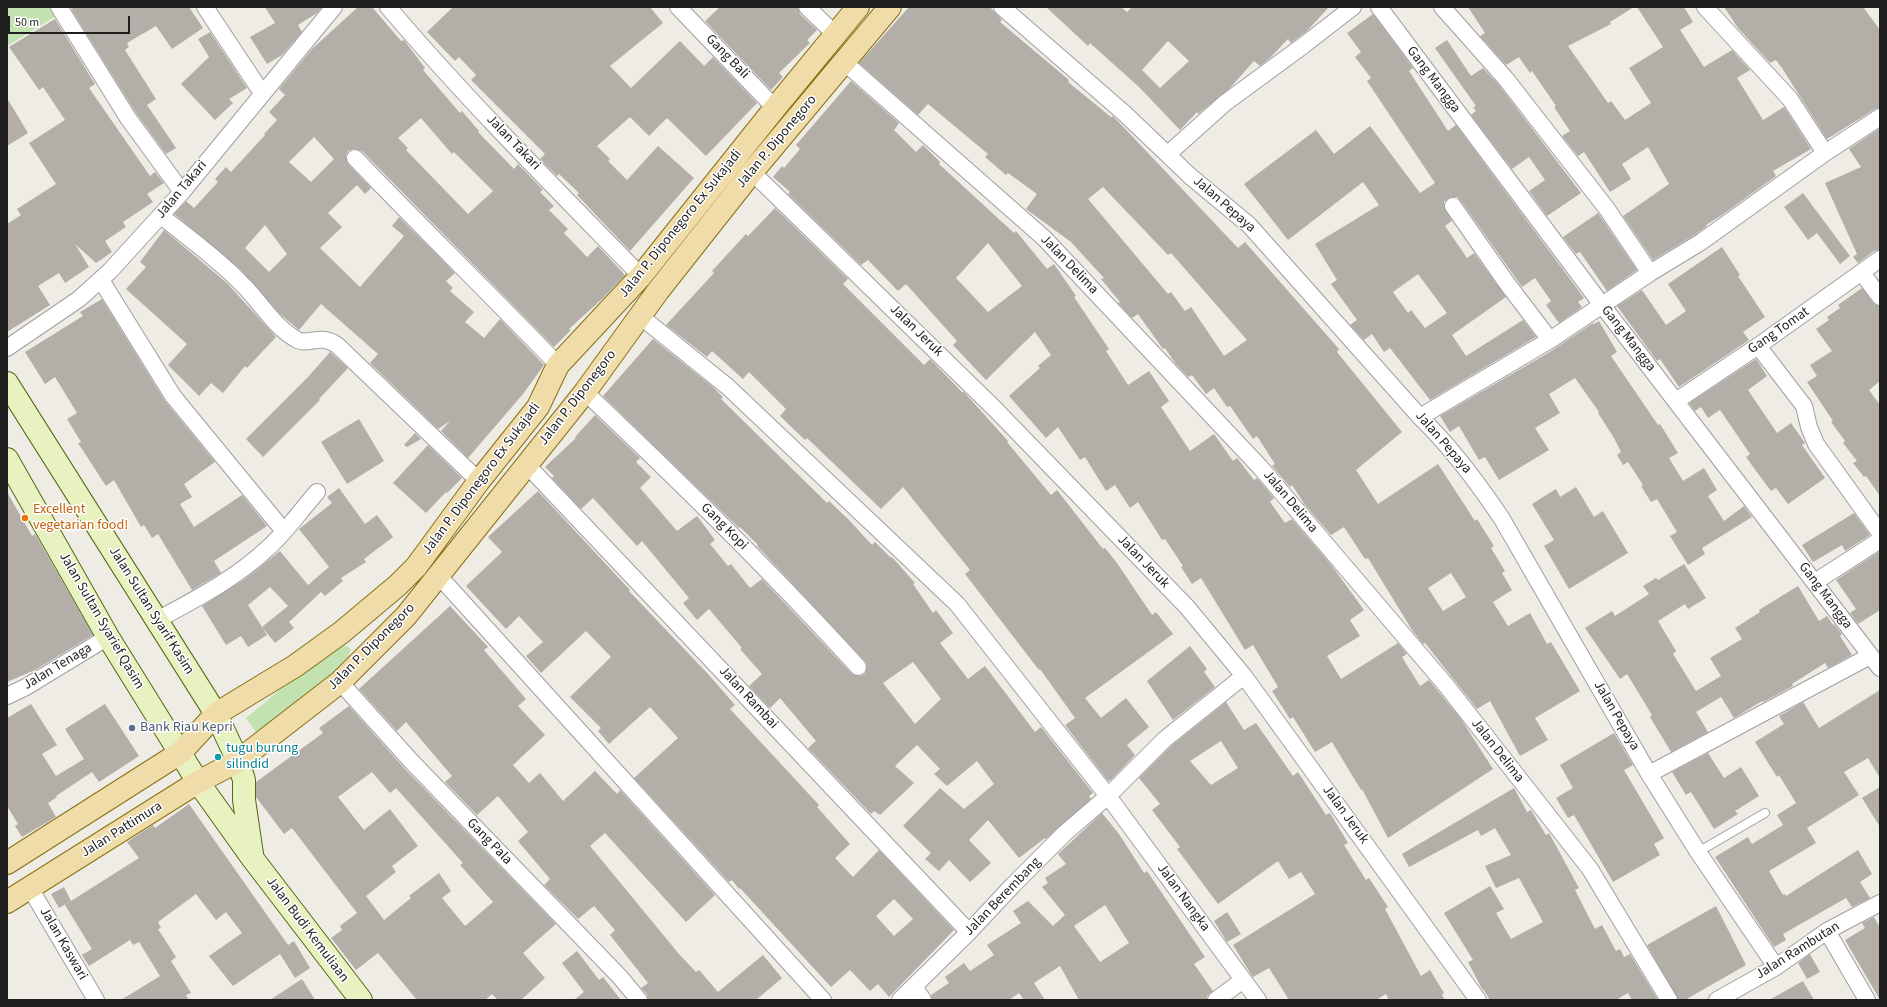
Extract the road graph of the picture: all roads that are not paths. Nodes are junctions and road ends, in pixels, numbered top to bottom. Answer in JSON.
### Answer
{"nodes":[{"id":1,"x":59,"y":7,"type":"edge"},
{"id":2,"x":205,"y":7,"type":"edge"},
{"id":3,"x":334,"y":7,"type":"edge"},
{"id":4,"x":388,"y":7,"type":"edge"},
{"id":5,"x":678,"y":7,"type":"edge"},
{"id":6,"x":807,"y":7,"type":"edge"},
{"id":7,"x":858,"y":7,"type":"edge"},
{"id":8,"x":890,"y":7,"type":"edge"},
{"id":9,"x":1002,"y":7,"type":"edge"},
{"id":10,"x":1353,"y":7,"type":"edge"},
{"id":11,"x":1380,"y":7,"type":"edge"},
{"id":12,"x":1442,"y":7,"type":"edge"},
{"id":13,"x":1705,"y":7,"type":"edge"},
{"id":14,"x":835,"y":34,"type":"junction"},
{"id":15,"x":844,"y":62,"type":"junction"},
{"id":16,"x":262,"y":93,"type":"junction"},
{"id":17,"x":775,"y":108,"type":"junction"},
{"id":18,"x":1880,"y":117,"type":"edge"},
{"id":19,"x":1825,"y":153,"type":"junction"},
{"id":20,"x":1168,"y":154,"type":"junction"},
{"id":21,"x":355,"y":158,"type":"dead end"},
{"id":22,"x":752,"y":172,"type":"junction"},
{"id":23,"x":182,"y":192,"type":"junction"},
{"id":24,"x":1453,"y":206,"type":"dead end"},
{"id":25,"x":161,"y":216,"type":"junction"},
{"id":26,"x":1880,"y":259,"type":"edge"},
{"id":27,"x":1650,"y":273,"type":"junction"},
{"id":28,"x":1862,"y":273,"type":"junction"},
{"id":29,"x":641,"y":276,"type":"junction"},
{"id":30,"x":101,"y":280,"type":"junction"},
{"id":31,"x":1880,"y":297,"type":"edge"},
{"id":32,"x":1602,"y":305,"type":"junction"},
{"id":33,"x":640,"y":316,"type":"junction"},
{"id":34,"x":1550,"y":340,"type":"junction"},
{"id":35,"x":1758,"y":346,"type":"junction"},
{"id":36,"x":7,"y":348,"type":"edge"},
{"id":37,"x":558,"y":365,"type":"junction"},
{"id":38,"x":7,"y":383,"type":"edge"},
{"id":39,"x":585,"y":392,"type":"junction"},
{"id":40,"x":1676,"y":401,"type":"junction"},
{"id":41,"x":1420,"y":417,"type":"junction"},
{"id":42,"x":7,"y":459,"type":"edge"},
{"id":43,"x":526,"y":464,"type":"junction"},
{"id":44,"x":479,"y":481,"type":"junction"},
{"id":45,"x":317,"y":492,"type":"dead end"},
{"id":46,"x":283,"y":530,"type":"junction"},
{"id":47,"x":1880,"y":533,"type":"edge"},
{"id":48,"x":1880,"y":540,"type":"edge"},
{"id":49,"x":438,"y":575,"type":"junction"},
{"id":50,"x":1815,"y":582,"type":"junction"},
{"id":51,"x":157,"y":620,"type":"junction"},
{"id":52,"x":108,"y":637,"type":"junction"},
{"id":53,"x":1875,"y":662,"type":"edge"},
{"id":54,"x":858,"y":667,"type":"dead end"},
{"id":55,"x":1244,"y":676,"type":"junction"},
{"id":56,"x":340,"y":682,"type":"junction"},
{"id":57,"x":7,"y":696,"type":"edge"},
{"id":58,"x":216,"y":714,"type":"junction"},
{"id":59,"x":180,"y":753,"type":"junction"},
{"id":60,"x":238,"y":761,"type":"junction"},
{"id":61,"x":1649,"y":774,"type":"junction"},
{"id":62,"x":198,"y":782,"type":"junction"},
{"id":63,"x":1108,"y":796,"type":"junction"},
{"id":64,"x":1765,"y":813,"type":"dead end"},
{"id":65,"x":1698,"y":852,"type":"junction"},
{"id":66,"x":253,"y":859,"type":"junction"},
{"id":67,"x":7,"y":863,"type":"edge"},
{"id":68,"x":30,"y":888,"type":"junction"},
{"id":69,"x":7,"y":902,"type":"edge"},
{"id":70,"x":1880,"y":903,"type":"edge"},
{"id":71,"x":1828,"y":931,"type":"junction"},
{"id":72,"x":969,"y":932,"type":"junction"},
{"id":73,"x":1776,"y":966,"type":"junction"},
{"id":74,"x":1243,"y":980,"type":"junction"},
{"id":75,"x":914,"y":986,"type":"junction"},
{"id":76,"x":96,"y":1000,"type":"edge"},
{"id":77,"x":361,"y":1000,"type":"edge"},
{"id":78,"x":639,"y":1000,"type":"edge"},
{"id":79,"x":823,"y":1000,"type":"edge"},
{"id":80,"x":900,"y":1000,"type":"edge"},
{"id":81,"x":923,"y":1000,"type":"edge"},
{"id":82,"x":1216,"y":1000,"type":"edge"},
{"id":83,"x":1258,"y":1000,"type":"edge"},
{"id":84,"x":1478,"y":1000,"type":"edge"},
{"id":85,"x":1669,"y":1000,"type":"edge"},
{"id":86,"x":1717,"y":1000,"type":"edge"},
{"id":87,"x":1867,"y":1000,"type":"edge"}],
"edges":[{"from":1,"to":23,"type":"street"},
{"from":2,"to":16,"type":"street"},
{"from":3,"to":16,"type":"street","name":"Jalan Takari"},
{"from":4,"to":29,"type":"street","name":"Jalan Takari"},
{"from":5,"to":17,"type":"street","name":"Gang Bali"},
{"from":6,"to":14,"type":"street"},
{"from":7,"to":14,"type":"main road","name":"Jalan P. Diponegoro Ex Sukajadi"},
{"from":8,"to":15,"type":"main road","name":"Jalan P. Diponegoro"},
{"from":9,"to":20,"type":"street","name":"Jalan Pepaya"},
{"from":10,"to":20,"type":"street"},
{"from":11,"to":32,"type":"street","name":"Gang Mangga"},
{"from":12,"to":27,"type":"street"},
{"from":13,"to":19,"type":"street"},
{"from":14,"to":17,"type":"main road","name":"Jalan P. Diponegoro Ex Sukajadi"},
{"from":15,"to":22,"type":"main road","name":"Jalan P. Diponegoro"},
{"from":15,"to":85,"type":"street","name":"Jalan Delima"},
{"from":16,"to":23,"type":"street","name":"Jalan Takari"},
{"from":17,"to":29,"type":"main road","name":"Jalan P. Diponegoro Ex Sukajadi"},
{"from":18,"to":19,"type":"street"},
{"from":19,"to":27,"type":"street"},
{"from":20,"to":41,"type":"street","name":"Jalan Pepaya"},
{"from":21,"to":37,"type":"street"},
{"from":22,"to":33,"type":"main road","name":"Jalan P. Diponegoro"},
{"from":22,"to":55,"type":"street","name":"Jalan Jeruk"},
{"from":23,"to":25,"type":"street","name":"Jalan Takari"},
{"from":24,"to":34,"type":"street"},
{"from":25,"to":30,"type":"street","name":"Jalan Takari"},
{"from":25,"to":44,"type":"street"},
{"from":26,"to":28,"type":"street","name":"Gang Tomat"},
{"from":27,"to":32,"type":"street"},
{"from":28,"to":31,"type":"street"},
{"from":28,"to":35,"type":"street","name":"Gang Tomat"},
{"from":29,"to":37,"type":"main road","name":"Jalan P. Diponegoro Ex Sukajadi"},
{"from":30,"to":36,"type":"street","name":"Jalan Takari"},
{"from":30,"to":46,"type":"street"},
{"from":32,"to":34,"type":"street"},
{"from":32,"to":40,"type":"street","name":"Gang Mangga"},
{"from":33,"to":39,"type":"main road","name":"Jalan P. Diponegoro"},
{"from":33,"to":63,"type":"street","name":"Jalan Nangka"},
{"from":34,"to":41,"type":"street"},
{"from":35,"to":40,"type":"street","name":"Gang Tomat"},
{"from":35,"to":47,"type":"street"},
{"from":37,"to":44,"type":"main road","name":"Jalan P. Diponegoro Ex Sukajadi"},
{"from":38,"to":51,"type":"street","name":"Jalan Sultan Syarif Kasim"},
{"from":39,"to":43,"type":"main road","name":"Jalan P. Diponegoro"},
{"from":39,"to":54,"type":"street","name":"Gang Kopi"},
{"from":40,"to":50,"type":"street","name":"Gang Mangga"},
{"from":41,"to":61,"type":"street","name":"Jalan Pepaya"},
{"from":42,"to":52,"type":"street","name":"Jalan Sultan Syarief Qasim"},
{"from":43,"to":49,"type":"main road","name":"Jalan P. Diponegoro"},
{"from":43,"to":72,"type":"street","name":"Jalan Rambai"},
{"from":44,"to":58,"type":"main road","name":"Jalan P. Diponegoro Ex Sukajadi"},
{"from":45,"to":46,"type":"street"},
{"from":46,"to":51,"type":"street"},
{"from":48,"to":50,"type":"street"},
{"from":49,"to":56,"type":"main road","name":"Jalan P. Diponegoro"},
{"from":49,"to":79,"type":"street"},
{"from":50,"to":53,"type":"street","name":"Gang Mangga"},
{"from":51,"to":58,"type":"street","name":"Jalan Sultan Syarif Kasim"},
{"from":52,"to":57,"type":"street","name":"Jalan Tenaga"},
{"from":52,"to":59,"type":"street","name":"Jalan Sultan Syarief Qasim"},
{"from":53,"to":61,"type":"street"},
{"from":55,"to":63,"type":"street","name":"Jalan Berembang"},
{"from":55,"to":84,"type":"street","name":"Jalan Jeruk"},
{"from":56,"to":60,"type":"main road","name":"Jalan P. Diponegoro"},
{"from":56,"to":78,"type":"street","name":"Gang Pala"},
{"from":58,"to":59,"type":"main road","name":"Jalan P. Diponegoro Ex Sukajadi"},
{"from":58,"to":60,"type":"street","name":"Jalan Sultan Syarif Kasim"},
{"from":59,"to":62,"type":"street","name":"Jalan Sultan Syarief Qasim"},
{"from":59,"to":67,"type":"main road"},
{"from":60,"to":62,"type":"main road","name":"Jalan Pattimura"},
{"from":60,"to":66,"type":"street","name":"Jalan Budi Kemuliaan"},
{"from":61,"to":65,"type":"street","name":"Jalan Pepaya"},
{"from":62,"to":66,"type":"street","name":"Jalan Budi Kemuliaan"},
{"from":62,"to":68,"type":"main road","name":"Jalan Pattimura"},
{"from":63,"to":72,"type":"street","name":"Jalan Berembang"},
{"from":63,"to":74,"type":"street","name":"Jalan Nangka"},
{"from":64,"to":65,"type":"lane"},
{"from":65,"to":73,"type":"street","name":"Jalan Pepaya"},
{"from":66,"to":77,"type":"street","name":"Jalan Budi Kemuliaan"},
{"from":68,"to":69,"type":"main road","name":"Jalan Pattimura"},
{"from":68,"to":76,"type":"street","name":"Jalan Kaswari"},
{"from":70,"to":71,"type":"street","name":"Jalan Rambutan"},
{"from":71,"to":73,"type":"street","name":"Jalan Rambutan"},
{"from":71,"to":87,"type":"street"},
{"from":72,"to":75,"type":"street","name":"Jalan Berembang"},
{"from":73,"to":86,"type":"street","name":"Jalan Rambutan"},
{"from":74,"to":82,"type":"street"},
{"from":74,"to":83,"type":"street","name":"Jalan Nangka"},
{"from":75,"to":80,"type":"street","name":"Jalan Berembang"},
{"from":75,"to":81,"type":"street"}]}
